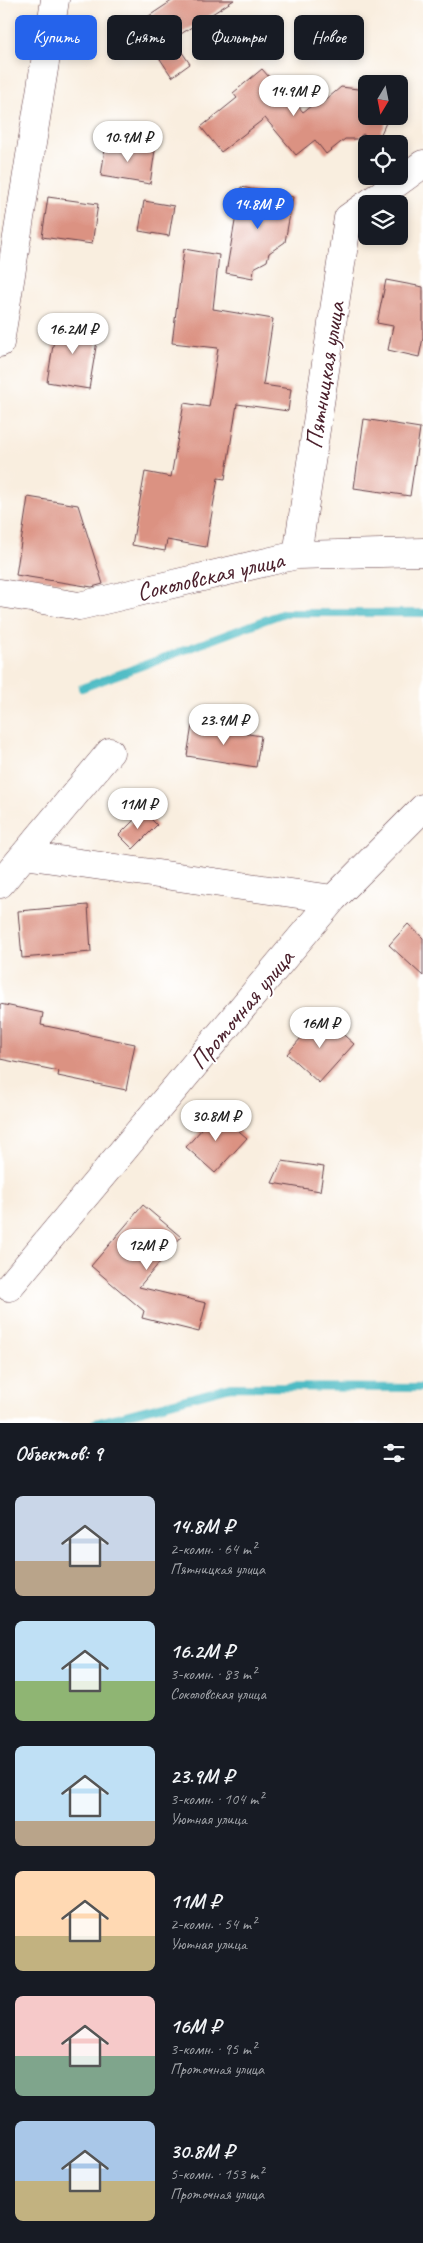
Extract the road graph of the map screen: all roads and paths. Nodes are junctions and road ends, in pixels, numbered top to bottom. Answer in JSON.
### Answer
{"nodes":[{"id":1,"x":78,"y":0,"type":"edge"},
{"id":2,"x":54,"y":10,"type":"edge"},
{"id":3,"x":423,"y":164,"type":"edge"},
{"id":4,"x":380,"y":195,"type":"edge"},
{"id":5,"x":358,"y":211,"type":"edge"},
{"id":6,"x":0,"y":342,"type":"edge"},
{"id":7,"x":423,"y":552,"type":"edge"},
{"id":8,"x":297,"y":555,"type":"junction"},
{"id":9,"x":0,"y":592,"type":"edge"},
{"id":10,"x":110,"y":752,"type":"dead end"},
{"id":11,"x":423,"y":808,"type":"edge"},
{"id":12,"x":24,"y":855,"type":"junction"},
{"id":13,"x":0,"y":884,"type":"edge"},
{"id":14,"x":332,"y":899,"type":"junction"},
{"id":15,"x":9,"y":1287,"type":"dead end"}],
"edges":[{"from":1,"to":2,"type":"street"},
{"from":2,"to":6,"type":"street"},
{"from":3,"to":4,"type":"street","name":"Пятницкая улица"},
{"from":5,"to":8,"type":"street","name":"Пятницкая улица"},
{"from":7,"to":8,"type":"street","name":"Соколовская улица"},
{"from":8,"to":9,"type":"street","name":"Соколовская улица"},
{"from":10,"to":12,"type":"street"},
{"from":11,"to":14,"type":"street","name":"Проточная улица"},
{"from":12,"to":13,"type":"street"},
{"from":12,"to":14,"type":"street"},
{"from":14,"to":15,"type":"street","name":"Проточная улица"}]}
